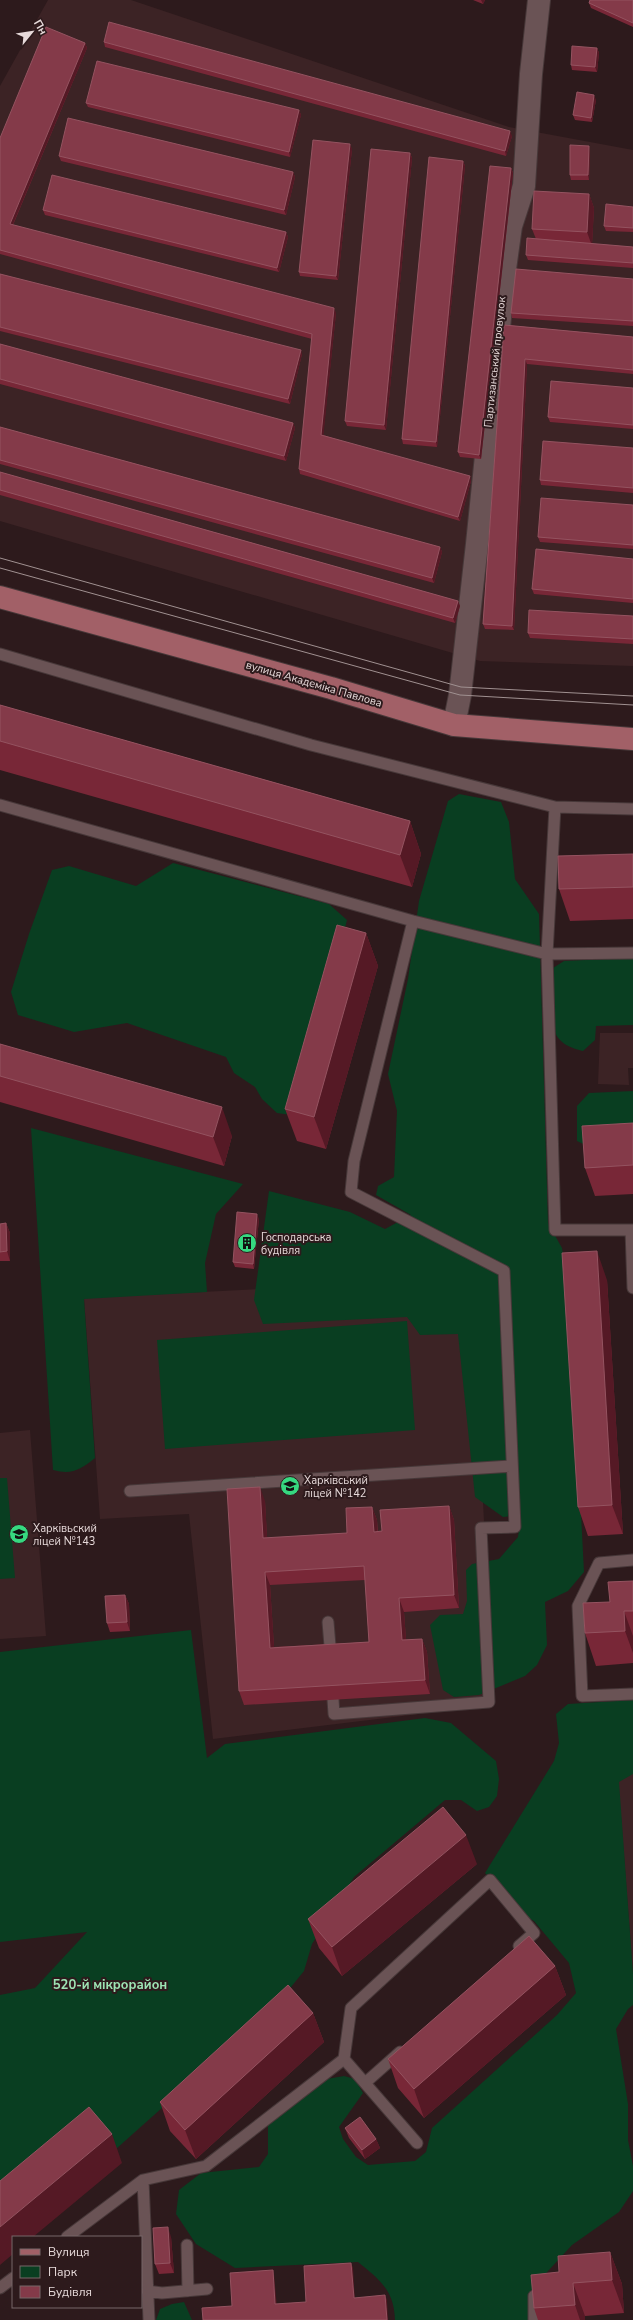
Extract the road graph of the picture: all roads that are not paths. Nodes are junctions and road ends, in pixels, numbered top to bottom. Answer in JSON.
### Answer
{"nodes":[{"id":1,"x":539,"y":0,"type":"edge"},
{"id":2,"x":0,"y":596,"type":"edge"},
{"id":3,"x":0,"y":654,"type":"edge"},
{"id":4,"x":454,"y":725,"type":"junction"},
{"id":5,"x":633,"y":739,"type":"edge"},
{"id":6,"x":0,"y":805,"type":"edge"},
{"id":7,"x":555,"y":807,"type":"junction"},
{"id":8,"x":633,"y":809,"type":"edge"},
{"id":9,"x":413,"y":921,"type":"junction"},
{"id":10,"x":633,"y":953,"type":"edge"},
{"id":11,"x":547,"y":954,"type":"junction"},
{"id":12,"x":632,"y":1230,"type":"edge"},
{"id":13,"x":633,"y":1288,"type":"edge"},
{"id":14,"x":512,"y":1466,"type":"junction"},
{"id":15,"x":130,"y":1491,"type":"dead end"},
{"id":16,"x":633,"y":1560,"type":"edge"},
{"id":17,"x":328,"y":1622,"type":"dead end"},
{"id":18,"x":633,"y":1694,"type":"edge"},
{"id":19,"x":511,"y":1954,"type":"edge"},
{"id":20,"x":406,"y":2047,"type":"edge"},
{"id":21,"x":344,"y":2059,"type":"junction"},
{"id":22,"x":365,"y":2083,"type":"junction"},
{"id":23,"x":417,"y":2143,"type":"dead end"},
{"id":24,"x":143,"y":2180,"type":"junction"},
{"id":25,"x":68,"y":2236,"type":"edge"},
{"id":26,"x":187,"y":2245,"type":"dead end"},
{"id":27,"x":12,"y":2279,"type":"edge"},
{"id":28,"x":0,"y":2288,"type":"edge"},
{"id":29,"x":207,"y":2289,"type":"dead end"},
{"id":30,"x":148,"y":2291,"type":"junction"},
{"id":31,"x":188,"y":2291,"type":"junction"},
{"id":32,"x":546,"y":2295,"type":"edge"},
{"id":33,"x":149,"y":2320,"type":"edge"},
{"id":34,"x":534,"y":2320,"type":"edge"}],
"edges":[{"from":1,"to":4,"type":"street","name":"Партизанський провулок"},
{"from":2,"to":4,"type":"main road","name":"вулиця Академіка Павлова"},
{"from":3,"to":7,"type":"lane"},
{"from":4,"to":5,"type":"main road","name":"вулиця Академіка Павлова"},
{"from":6,"to":9,"type":"lane"},
{"from":7,"to":8,"type":"lane"},
{"from":7,"to":11,"type":"lane"},
{"from":9,"to":11,"type":"lane"},
{"from":9,"to":14,"type":"lane"},
{"from":10,"to":11,"type":"lane"},
{"from":11,"to":12,"type":"lane"},
{"from":12,"to":13,"type":"lane"},
{"from":14,"to":15,"type":"lane"},
{"from":14,"to":17,"type":"lane"},
{"from":16,"to":18,"type":"lane"},
{"from":19,"to":21,"type":"lane"},
{"from":20,"to":22,"type":"lane"},
{"from":21,"to":22,"type":"lane"},
{"from":21,"to":24,"type":"lane"},
{"from":22,"to":23,"type":"lane"},
{"from":24,"to":25,"type":"lane"},
{"from":24,"to":30,"type":"lane"},
{"from":26,"to":31,"type":"lane"},
{"from":27,"to":28,"type":"lane"},
{"from":29,"to":31,"type":"lane"},
{"from":30,"to":31,"type":"lane"},
{"from":30,"to":33,"type":"lane"},
{"from":32,"to":34,"type":"lane"}]}
